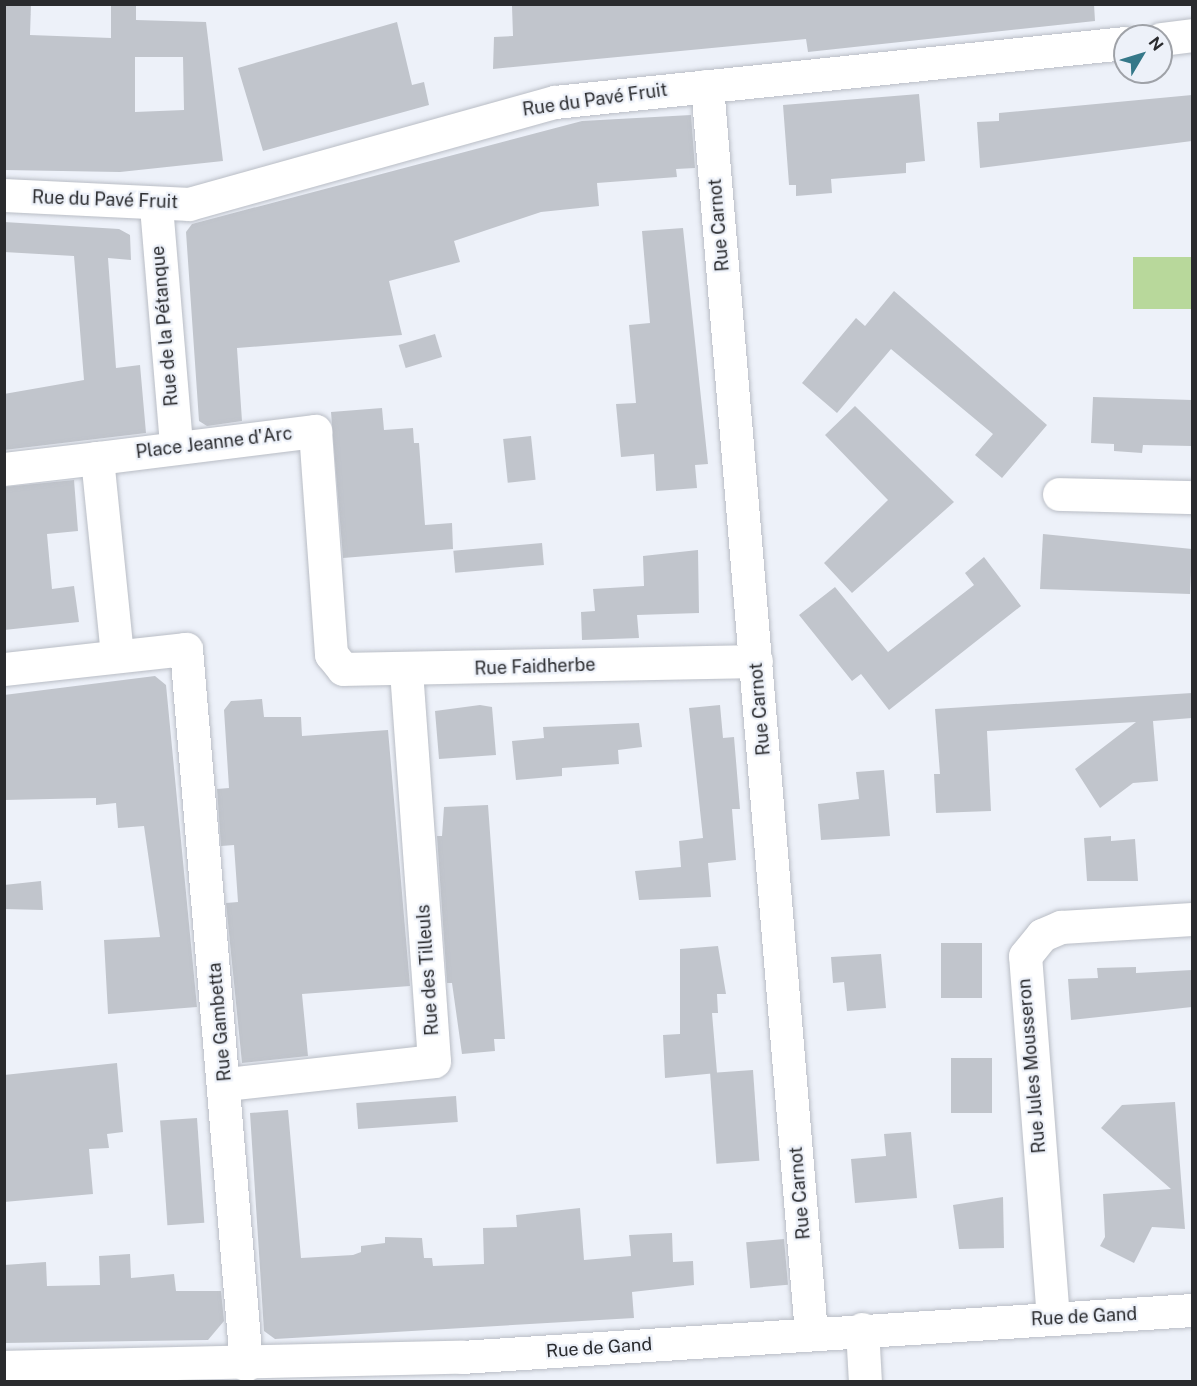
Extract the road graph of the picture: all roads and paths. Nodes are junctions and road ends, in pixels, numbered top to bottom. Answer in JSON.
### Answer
{"nodes":[{"id":1,"x":1192,"y":35,"type":"edge"},
{"id":2,"x":1173,"y":37,"type":"edge"},
{"id":3,"x":1113,"y":44,"type":"edge"},
{"id":4,"x":707,"y":86,"type":"junction"},
{"id":5,"x":4,"y":195,"type":"edge"},
{"id":6,"x":156,"y":206,"type":"junction"},
{"id":7,"x":176,"y":446,"type":"junction"},
{"id":8,"x":97,"y":458,"type":"junction"},
{"id":9,"x":4,"y":469,"type":"edge"},
{"id":10,"x":1059,"y":494,"type":"dead end"},
{"id":11,"x":1192,"y":497,"type":"edge"},
{"id":12,"x":331,"y":646,"type":"joint"},
{"id":13,"x":117,"y":655,"type":"junction"},
{"id":14,"x":756,"y":661,"type":"junction"},
{"id":15,"x":4,"y":669,"type":"edge"},
{"id":16,"x":406,"y":671,"type":"junction"},
{"id":17,"x":1192,"y":919,"type":"edge"},
{"id":18,"x":226,"y":1084,"type":"junction"},
{"id":19,"x":1192,"y":1310,"type":"edge"},
{"id":20,"x":1053,"y":1319,"type":"junction"},
{"id":21,"x":862,"y":1329,"type":"junction"},
{"id":22,"x":812,"y":1333,"type":"junction"},
{"id":23,"x":246,"y":1364,"type":"junction"},
{"id":24,"x":4,"y":1367,"type":"edge"},
{"id":25,"x":865,"y":1382,"type":"edge"}],
"edges":[{"from":1,"to":2,"type":"street"},
{"from":3,"to":4,"type":"street","name":"Rue du Pavé Fruit"},
{"from":4,"to":6,"type":"street","name":"Rue du Pavé Fruit"},
{"from":4,"to":14,"type":"street","name":"Rue Carnot"},
{"from":5,"to":6,"type":"street","name":"Rue du Pavé Fruit"},
{"from":6,"to":7,"type":"street","name":"Rue de la Pétanque"},
{"from":7,"to":8,"type":"street","name":"Place Jeanne d'Arc"},
{"from":7,"to":12,"type":"street","name":"Place Jeanne d'Arc"},
{"from":8,"to":9,"type":"street","name":"Place Jeanne d'Arc"},
{"from":8,"to":13,"type":"street"},
{"from":10,"to":11,"type":"street"},
{"from":12,"to":16,"type":"street","name":"Rue Faidherbe"},
{"from":13,"to":15,"type":"street"},
{"from":13,"to":18,"type":"street","name":"Rue Gambetta"},
{"from":14,"to":16,"type":"street","name":"Rue Faidherbe"},
{"from":14,"to":22,"type":"street","name":"Rue Carnot"},
{"from":16,"to":18,"type":"street","name":"Rue des Tilleuls"},
{"from":17,"to":20,"type":"street","name":"Rue Jules Mousseron"},
{"from":18,"to":23,"type":"street","name":"Rue Gambetta"},
{"from":19,"to":20,"type":"street","name":"Rue de Gand"},
{"from":20,"to":21,"type":"street","name":"Rue de Gand"},
{"from":21,"to":22,"type":"street","name":"Rue de Gand"},
{"from":21,"to":25,"type":"street"},
{"from":22,"to":23,"type":"street","name":"Rue de Gand"},
{"from":23,"to":24,"type":"street","name":"Rue de Gand"}]}
